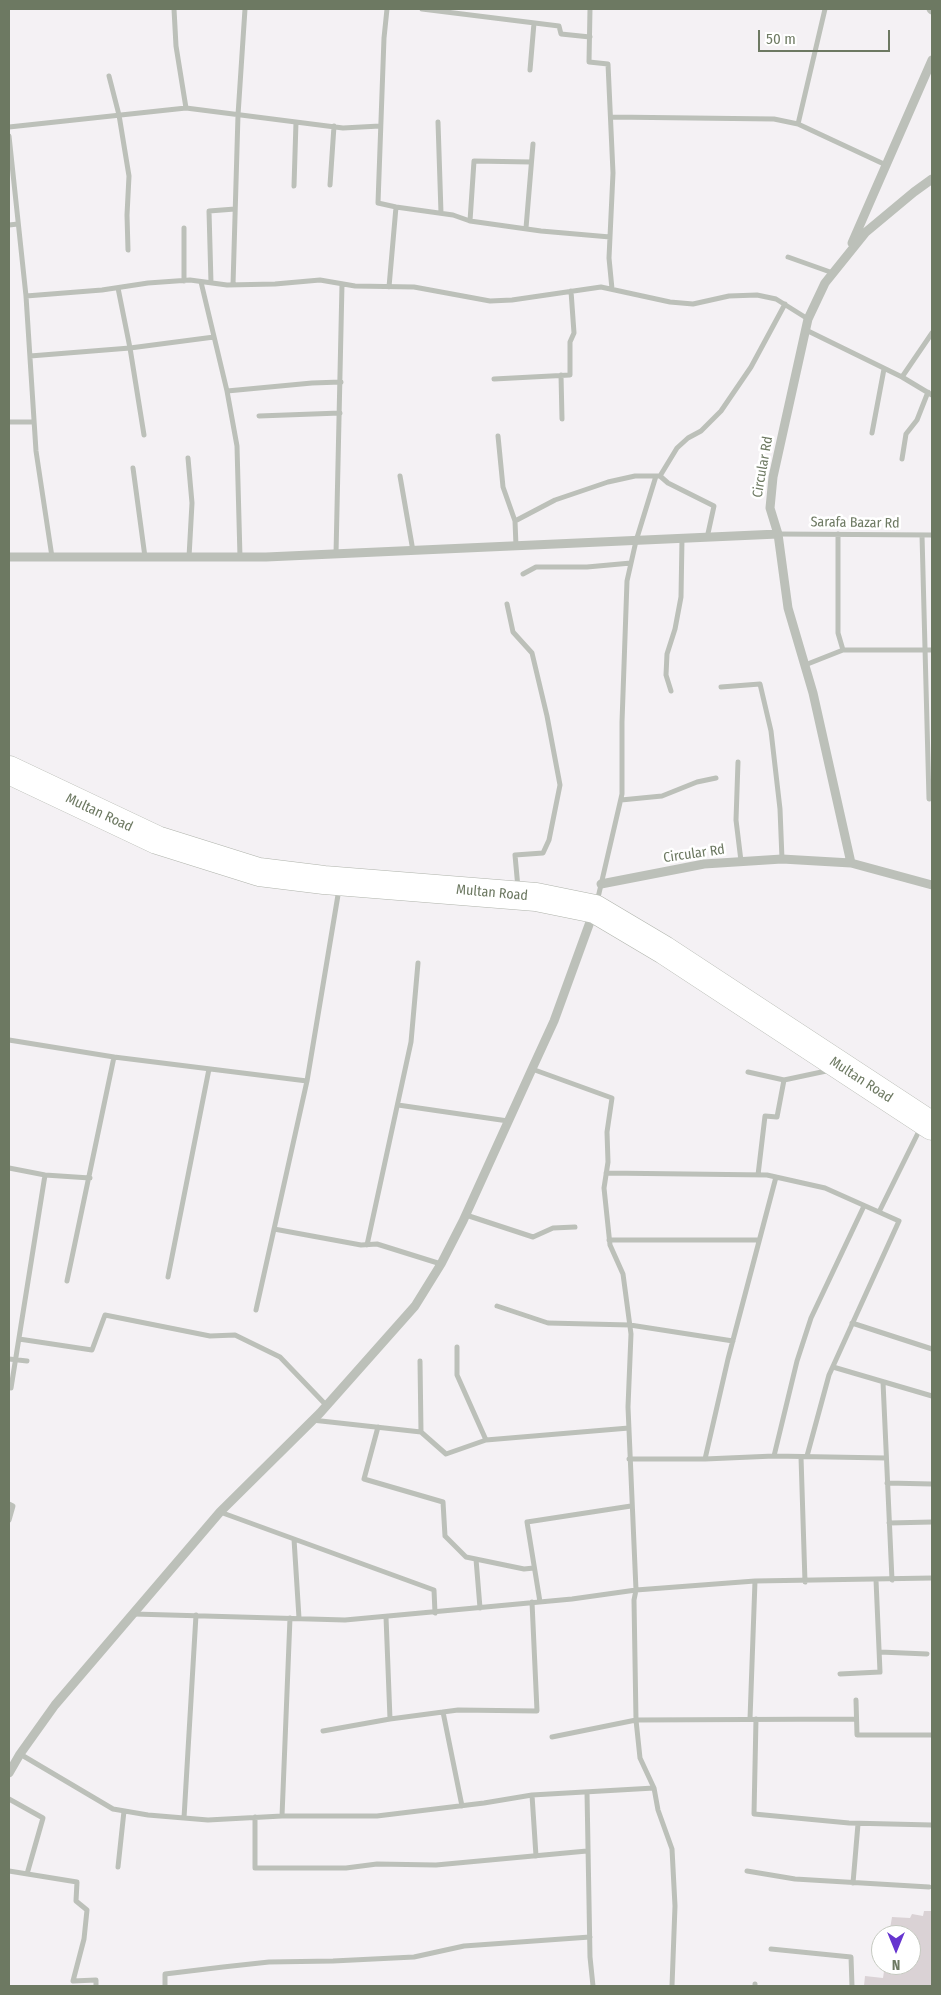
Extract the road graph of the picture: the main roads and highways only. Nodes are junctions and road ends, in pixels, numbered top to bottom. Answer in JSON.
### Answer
{"nodes":[{"id":1,"x":9,"y":770,"type":"edge"},
{"id":2,"x":928,"y":1124,"type":"edge"}],
"edges":[{"from":1,"to":2,"type":"main road","name":"Multan Road"}]}
